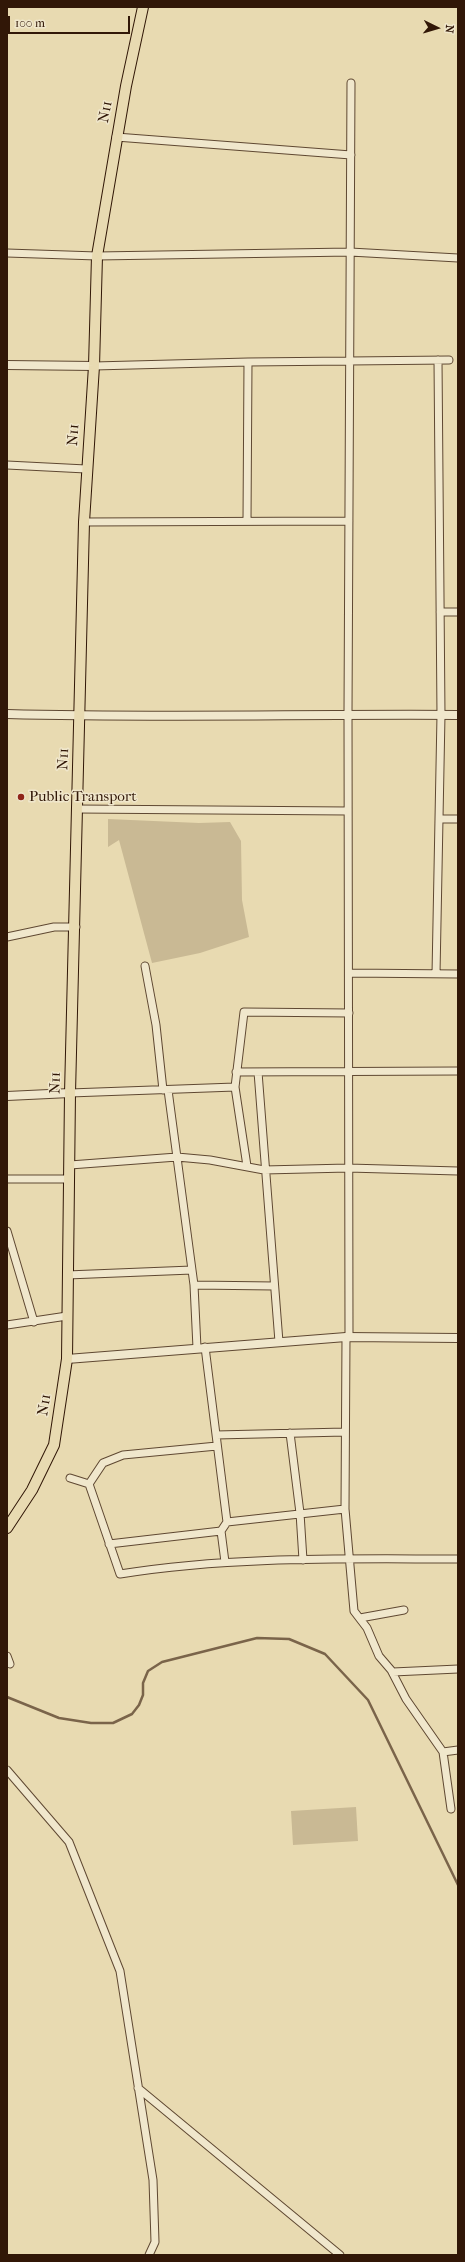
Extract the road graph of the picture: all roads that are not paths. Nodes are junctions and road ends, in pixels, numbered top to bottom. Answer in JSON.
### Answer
{"nodes":[{"id":1,"x":143,"y":7,"type":"edge"},
{"id":2,"x":351,"y":83,"type":"dead end"},
{"id":3,"x":116,"y":137,"type":"junction"},
{"id":4,"x":351,"y":156,"type":"junction"},
{"id":5,"x":350,"y":252,"type":"junction"},
{"id":6,"x":7,"y":253,"type":"edge"},
{"id":7,"x":97,"y":256,"type":"junction"},
{"id":8,"x":458,"y":258,"type":"edge"},
{"id":9,"x":438,"y":360,"type":"junction"},
{"id":10,"x":449,"y":360,"type":"dead end"},
{"id":11,"x":350,"y":361,"type":"junction"},
{"id":12,"x":248,"y":362,"type":"junction"},
{"id":13,"x":7,"y":364,"type":"edge"},
{"id":14,"x":94,"y":366,"type":"junction"},
{"id":15,"x":7,"y":465,"type":"edge"},
{"id":16,"x":86,"y":468,"type":"junction"},
{"id":17,"x":247,"y":521,"type":"junction"},
{"id":18,"x":349,"y":521,"type":"junction"},
{"id":19,"x":84,"y":522,"type":"junction"},
{"id":20,"x":440,"y":612,"type":"junction"},
{"id":21,"x":458,"y":612,"type":"edge"},
{"id":22,"x":348,"y":713,"type":"junction"},
{"id":23,"x":7,"y":714,"type":"edge"},
{"id":24,"x":441,"y":715,"type":"junction"},
{"id":25,"x":458,"y":715,"type":"edge"},
{"id":26,"x":80,"y":716,"type":"junction"},
{"id":27,"x":78,"y":808,"type":"junction"},
{"id":28,"x":348,"y":811,"type":"junction"},
{"id":29,"x":440,"y":819,"type":"junction"},
{"id":30,"x":458,"y":819,"type":"edge"},
{"id":31,"x":76,"y":927,"type":"junction"},
{"id":32,"x":7,"y":937,"type":"edge"},
{"id":33,"x":144,"y":966,"type":"dead end"},
{"id":34,"x":349,"y":973,"type":"junction"},
{"id":35,"x":436,"y":974,"type":"junction"},
{"id":36,"x":458,"y":974,"type":"edge"},
{"id":37,"x":349,"y":1013,"type":"junction"},
{"id":38,"x":349,"y":1071,"type":"junction"},
{"id":39,"x":458,"y":1071,"type":"edge"},
{"id":40,"x":236,"y":1072,"type":"junction"},
{"id":41,"x":258,"y":1072,"type":"junction"},
{"id":42,"x":235,"y":1087,"type":"junction"},
{"id":43,"x":165,"y":1090,"type":"junction"},
{"id":44,"x":70,"y":1093,"type":"junction"},
{"id":45,"x":7,"y":1096,"type":"edge"},
{"id":46,"x":177,"y":1157,"type":"junction"},
{"id":47,"x":70,"y":1166,"type":"junction"},
{"id":48,"x":247,"y":1166,"type":"junction"},
{"id":49,"x":348,"y":1168,"type":"junction"},
{"id":50,"x":264,"y":1170,"type":"junction"},
{"id":51,"x":458,"y":1171,"type":"edge"},
{"id":52,"x":7,"y":1179,"type":"edge"},
{"id":53,"x":70,"y":1179,"type":"junction"},
{"id":54,"x":7,"y":1231,"type":"edge"},
{"id":55,"x":192,"y":1270,"type":"junction"},
{"id":56,"x":67,"y":1275,"type":"junction"},
{"id":57,"x":194,"y":1285,"type":"junction"},
{"id":58,"x":274,"y":1286,"type":"junction"},
{"id":59,"x":67,"y":1316,"type":"junction"},
{"id":60,"x":34,"y":1322,"type":"junction"},
{"id":61,"x":7,"y":1325,"type":"edge"},
{"id":62,"x":348,"y":1337,"type":"junction"},
{"id":63,"x":458,"y":1338,"type":"edge"},
{"id":64,"x":279,"y":1342,"type":"junction"},
{"id":65,"x":201,"y":1347,"type":"junction"},
{"id":66,"x":66,"y":1359,"type":"junction"},
{"id":67,"x":345,"y":1432,"type":"junction"},
{"id":68,"x":290,"y":1433,"type":"junction"},
{"id":69,"x":216,"y":1435,"type":"junction"},
{"id":70,"x":217,"y":1446,"type":"junction"},
{"id":71,"x":70,"y":1478,"type":"dead end"},
{"id":72,"x":89,"y":1484,"type":"junction"},
{"id":73,"x":345,"y":1509,"type":"junction"},
{"id":74,"x":300,"y":1514,"type":"junction"},
{"id":75,"x":227,"y":1522,"type":"junction"},
{"id":76,"x":7,"y":1528,"type":"edge"},
{"id":77,"x":221,"y":1531,"type":"junction"},
{"id":78,"x":109,"y":1544,"type":"junction"},
{"id":79,"x":350,"y":1559,"type":"junction"},
{"id":80,"x":458,"y":1559,"type":"edge"},
{"id":81,"x":303,"y":1560,"type":"junction"},
{"id":82,"x":225,"y":1562,"type":"junction"},
{"id":83,"x":404,"y":1610,"type":"dead end"},
{"id":84,"x":360,"y":1618,"type":"junction"},
{"id":85,"x":7,"y":1656,"type":"edge"},
{"id":86,"x":10,"y":1664,"type":"dead end"},
{"id":87,"x":458,"y":1669,"type":"edge"},
{"id":88,"x":393,"y":1672,"type":"junction"},
{"id":89,"x":458,"y":1750,"type":"edge"},
{"id":90,"x":442,"y":1752,"type":"junction"},
{"id":91,"x":7,"y":1770,"type":"edge"},
{"id":92,"x":451,"y":1809,"type":"dead end"},
{"id":93,"x":138,"y":2088,"type":"junction"},
{"id":94,"x":150,"y":2255,"type":"edge"},
{"id":95,"x":340,"y":2255,"type":"edge"}],
"edges":[{"from":1,"to":3,"type":"main road","name":"N11"},
{"from":2,"to":4,"type":"street"},
{"from":3,"to":4,"type":"street"},
{"from":3,"to":7,"type":"main road","name":"N11"},
{"from":4,"to":5,"type":"street"},
{"from":5,"to":7,"type":"street"},
{"from":5,"to":8,"type":"street"},
{"from":5,"to":11,"type":"street"},
{"from":6,"to":7,"type":"street"},
{"from":7,"to":14,"type":"main road","name":"N11"},
{"from":9,"to":10,"type":"street"},
{"from":9,"to":11,"type":"street"},
{"from":9,"to":20,"type":"street"},
{"from":11,"to":12,"type":"street"},
{"from":11,"to":18,"type":"street"},
{"from":12,"to":14,"type":"street"},
{"from":12,"to":17,"type":"street"},
{"from":13,"to":14,"type":"street"},
{"from":14,"to":16,"type":"main road","name":"N11"},
{"from":15,"to":16,"type":"street"},
{"from":16,"to":19,"type":"main road","name":"N11"},
{"from":17,"to":18,"type":"street"},
{"from":17,"to":19,"type":"street"},
{"from":18,"to":22,"type":"street"},
{"from":19,"to":26,"type":"main road","name":"N11"},
{"from":20,"to":21,"type":"street"},
{"from":20,"to":24,"type":"street"},
{"from":22,"to":24,"type":"street"},
{"from":22,"to":26,"type":"street"},
{"from":22,"to":28,"type":"street"},
{"from":23,"to":26,"type":"street"},
{"from":24,"to":25,"type":"street"},
{"from":24,"to":29,"type":"street"},
{"from":26,"to":27,"type":"main road","name":"N11"},
{"from":27,"to":28,"type":"street"},
{"from":27,"to":31,"type":"main road","name":"N11"},
{"from":28,"to":34,"type":"street"},
{"from":29,"to":30,"type":"street"},
{"from":29,"to":35,"type":"street"},
{"from":31,"to":32,"type":"street"},
{"from":31,"to":44,"type":"main road","name":"N11"},
{"from":33,"to":43,"type":"street"},
{"from":34,"to":35,"type":"street"},
{"from":34,"to":37,"type":"street"},
{"from":35,"to":36,"type":"street"},
{"from":37,"to":38,"type":"street"},
{"from":37,"to":40,"type":"street"},
{"from":38,"to":39,"type":"street"},
{"from":38,"to":41,"type":"street"},
{"from":38,"to":49,"type":"street"},
{"from":40,"to":41,"type":"street"},
{"from":40,"to":42,"type":"street"},
{"from":41,"to":50,"type":"street"},
{"from":42,"to":43,"type":"street"},
{"from":42,"to":48,"type":"street"},
{"from":43,"to":44,"type":"street"},
{"from":43,"to":46,"type":"street"},
{"from":44,"to":45,"type":"street"},
{"from":44,"to":47,"type":"main road","name":"N11"},
{"from":46,"to":47,"type":"street"},
{"from":46,"to":48,"type":"street"},
{"from":46,"to":55,"type":"street"},
{"from":47,"to":53,"type":"main road","name":"N11"},
{"from":48,"to":50,"type":"street"},
{"from":49,"to":50,"type":"street"},
{"from":49,"to":51,"type":"street"},
{"from":49,"to":62,"type":"street"},
{"from":50,"to":58,"type":"street"},
{"from":52,"to":53,"type":"street"},
{"from":53,"to":56,"type":"main road","name":"N11"},
{"from":54,"to":60,"type":"street"},
{"from":55,"to":56,"type":"street"},
{"from":55,"to":57,"type":"street"},
{"from":56,"to":59,"type":"main road","name":"N11"},
{"from":57,"to":58,"type":"street"},
{"from":57,"to":65,"type":"street"},
{"from":58,"to":64,"type":"street"},
{"from":59,"to":60,"type":"street"},
{"from":59,"to":66,"type":"main road","name":"N11"},
{"from":60,"to":61,"type":"street"},
{"from":62,"to":63,"type":"street"},
{"from":62,"to":64,"type":"street"},
{"from":62,"to":67,"type":"street"},
{"from":64,"to":65,"type":"street"},
{"from":65,"to":66,"type":"street"},
{"from":65,"to":69,"type":"street"},
{"from":66,"to":76,"type":"main road","name":"N11"},
{"from":67,"to":68,"type":"street"},
{"from":67,"to":73,"type":"street"},
{"from":68,"to":69,"type":"street"},
{"from":68,"to":74,"type":"street"},
{"from":69,"to":70,"type":"street"},
{"from":70,"to":72,"type":"street"},
{"from":70,"to":75,"type":"street"},
{"from":71,"to":72,"type":"street"},
{"from":72,"to":78,"type":"street"},
{"from":73,"to":74,"type":"street"},
{"from":73,"to":79,"type":"street"},
{"from":74,"to":75,"type":"street"},
{"from":74,"to":81,"type":"street"},
{"from":75,"to":77,"type":"street"},
{"from":77,"to":78,"type":"street"},
{"from":77,"to":82,"type":"street"},
{"from":78,"to":82,"type":"street"},
{"from":79,"to":80,"type":"street"},
{"from":79,"to":81,"type":"street"},
{"from":79,"to":84,"type":"street"},
{"from":81,"to":82,"type":"street"},
{"from":83,"to":84,"type":"street"},
{"from":84,"to":88,"type":"street"},
{"from":85,"to":86,"type":"street"},
{"from":87,"to":88,"type":"street"},
{"from":88,"to":90,"type":"street"},
{"from":89,"to":90,"type":"street"},
{"from":90,"to":92,"type":"street"},
{"from":91,"to":93,"type":"street"},
{"from":93,"to":94,"type":"street"},
{"from":93,"to":95,"type":"street"}]}
